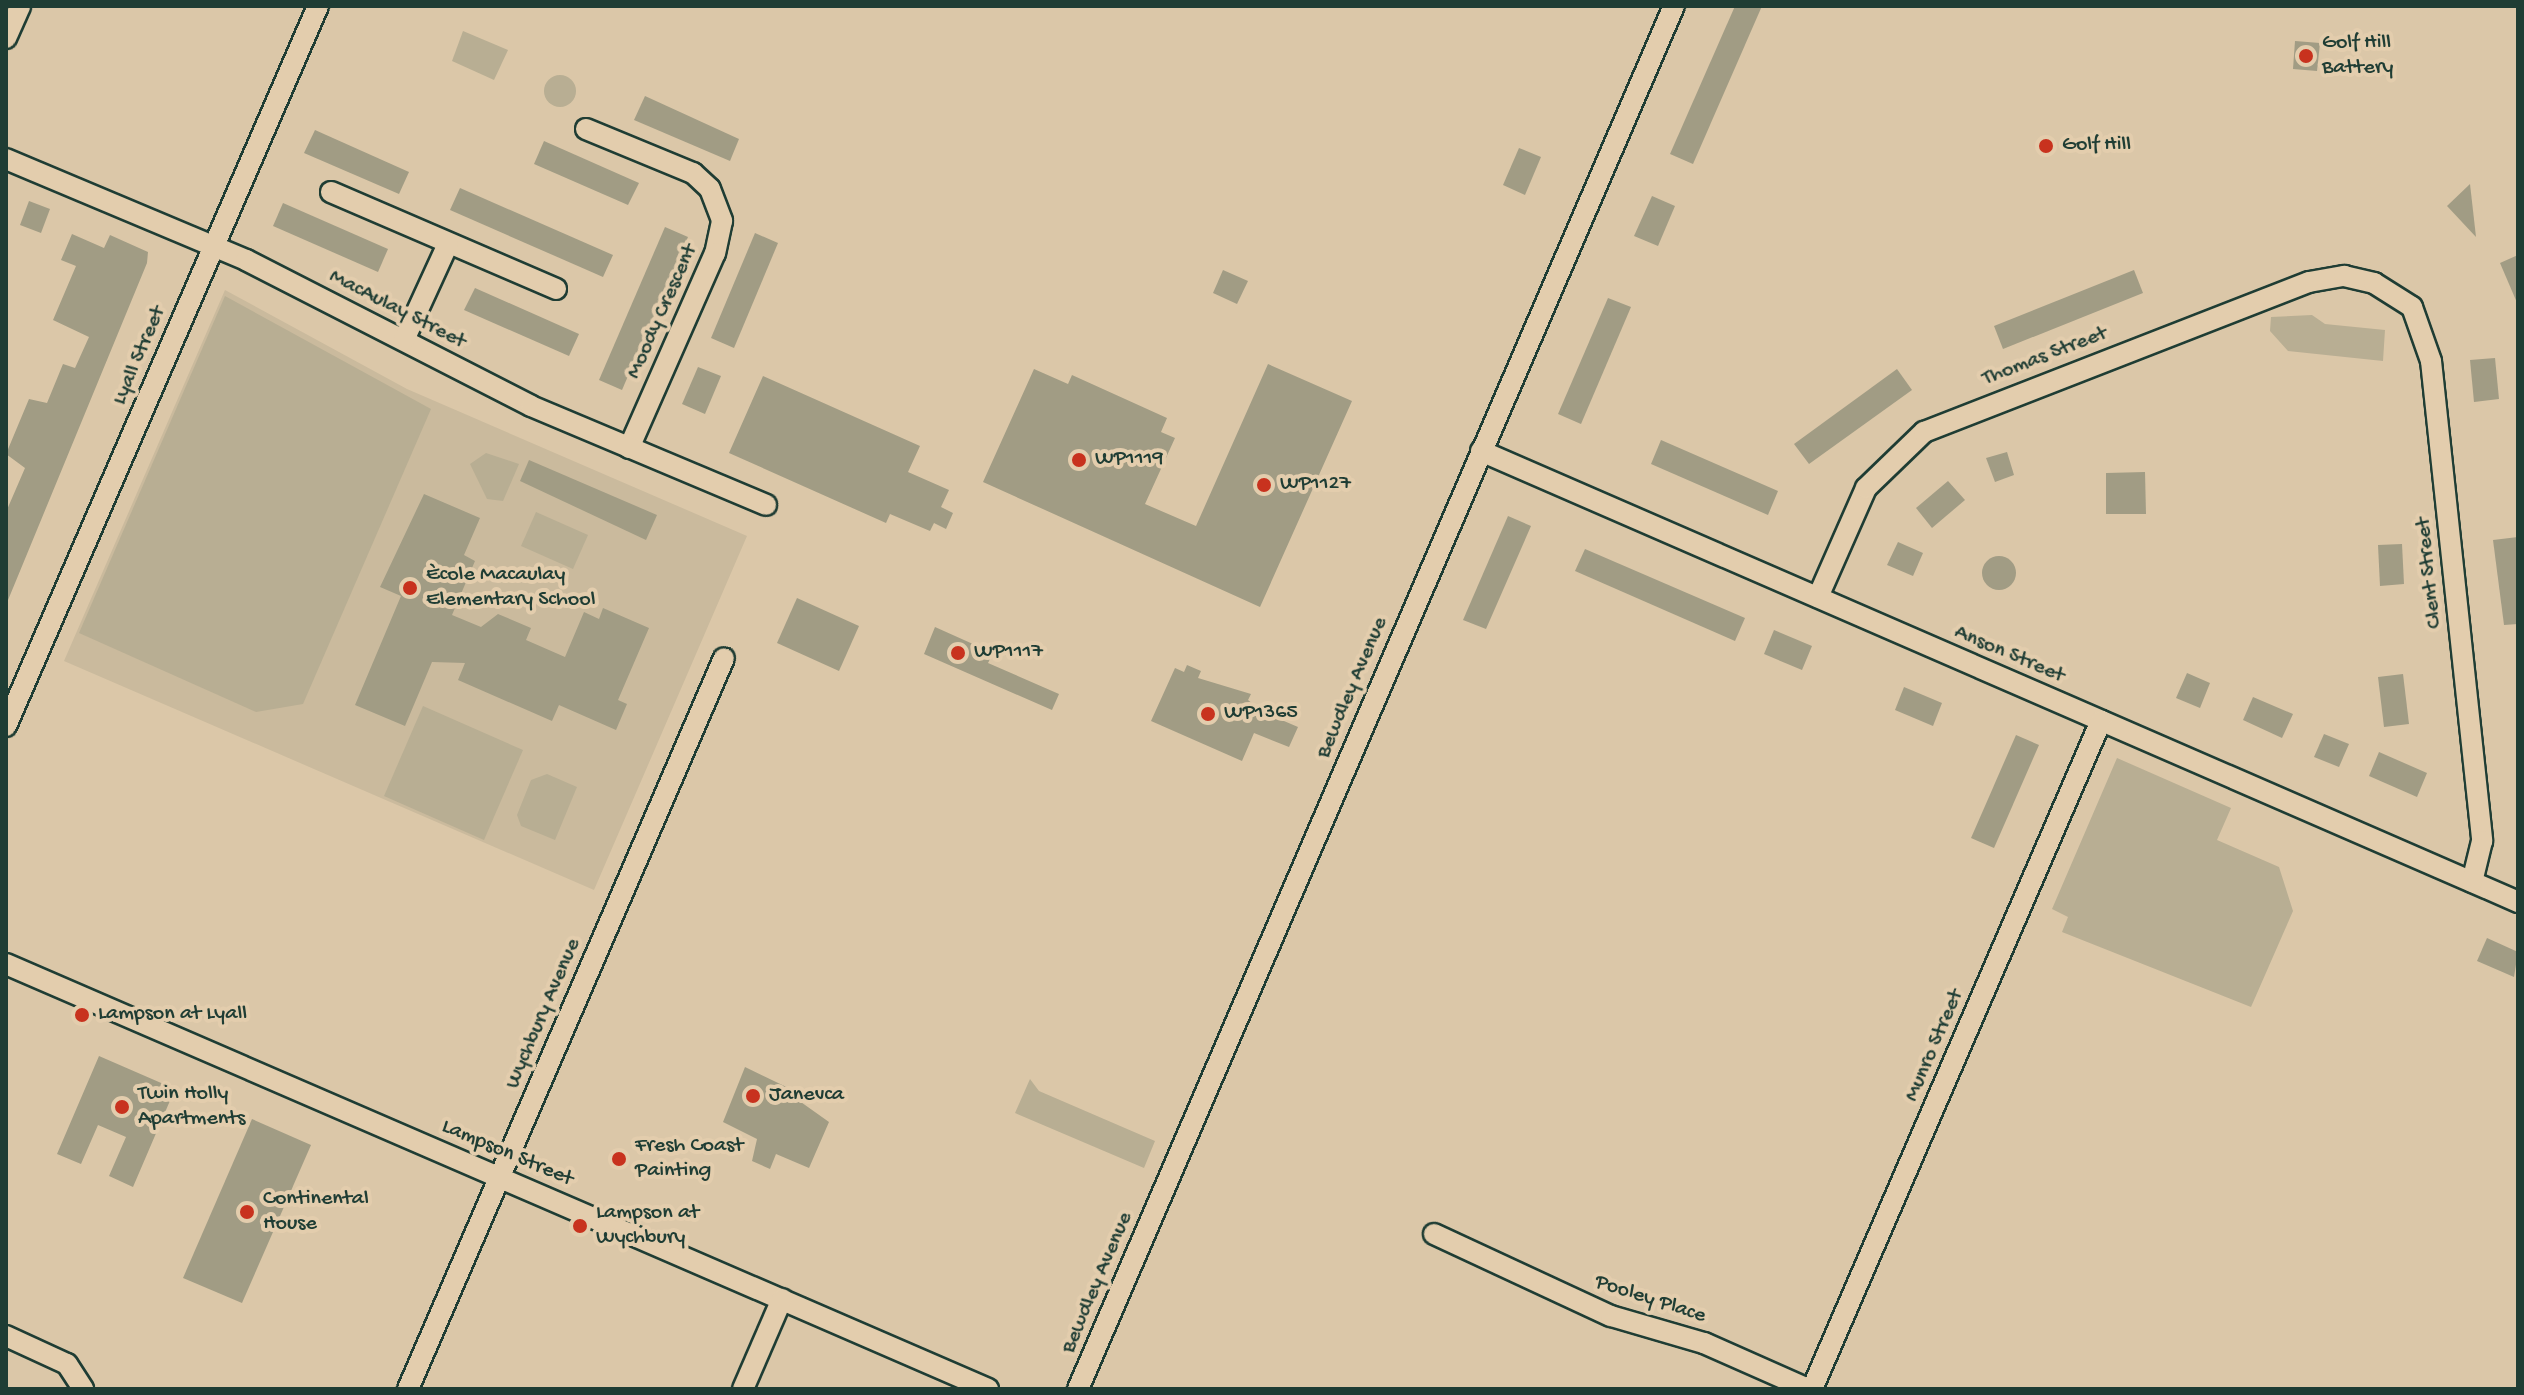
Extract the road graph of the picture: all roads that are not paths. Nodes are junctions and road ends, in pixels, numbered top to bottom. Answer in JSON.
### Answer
{"nodes":[{"id":1,"x":20,"y":6,"type":"edge"},
{"id":2,"x":318,"y":6,"type":"edge"},
{"id":3,"x":1674,"y":6,"type":"edge"},
{"id":4,"x":6,"y":38,"type":"edge"},
{"id":5,"x":586,"y":129,"type":"dead end"},
{"id":6,"x":6,"y":159,"type":"edge"},
{"id":7,"x":331,"y":192,"type":"dead end"},
{"id":8,"x":448,"y":244,"type":"junction"},
{"id":9,"x":213,"y":248,"type":"junction"},
{"id":10,"x":2374,"y":283,"type":"joint"},
{"id":11,"x":556,"y":289,"type":"dead end"},
{"id":12,"x":404,"y":340,"type":"junction"},
{"id":13,"x":629,"y":448,"type":"junction"},
{"id":14,"x":1481,"y":451,"type":"junction"},
{"id":15,"x":766,"y":505,"type":"dead end"},
{"id":16,"x":1818,"y":597,"type":"junction"},
{"id":17,"x":724,"y":658,"type":"dead end"},
{"id":18,"x":2101,"y":721,"type":"junction"},
{"id":19,"x":6,"y":726,"type":"edge"},
{"id":20,"x":2472,"y":882,"type":"junction"},
{"id":21,"x":2518,"y":902,"type":"edge"},
{"id":22,"x":6,"y":964,"type":"edge"},
{"id":23,"x":499,"y":1177,"type":"junction"},
{"id":24,"x":1434,"y":1234,"type":"dead end"},
{"id":25,"x":782,"y":1299,"type":"junction"},
{"id":26,"x":6,"y":1336,"type":"edge"},
{"id":27,"x":82,"y":1386,"type":"edge"},
{"id":28,"x":408,"y":1389,"type":"edge"},
{"id":29,"x":743,"y":1389,"type":"edge"},
{"id":30,"x":988,"y":1389,"type":"edge"},
{"id":31,"x":1078,"y":1389,"type":"edge"},
{"id":32,"x":1810,"y":1389,"type":"edge"}],
"edges":[{"from":1,"to":4,"type":"street"},
{"from":2,"to":9,"type":"street","name":"Lyall Street"},
{"from":3,"to":14,"type":"street","name":"Bewdley Avenue"},
{"from":5,"to":13,"type":"street","name":"Moody Crescent"},
{"from":6,"to":9,"type":"street","name":"MacAulay Street"},
{"from":7,"to":8,"type":"street"},
{"from":8,"to":11,"type":"street"},
{"from":8,"to":12,"type":"street"},
{"from":9,"to":12,"type":"street","name":"MacAulay Street"},
{"from":9,"to":19,"type":"street","name":"Lyall Street"},
{"from":10,"to":16,"type":"street","name":"Thomas Street"},
{"from":10,"to":20,"type":"street","name":"Clent Street"},
{"from":12,"to":13,"type":"street","name":"MacAulay Street"},
{"from":13,"to":15,"type":"street","name":"MacAulay Street"},
{"from":14,"to":16,"type":"street","name":"Anson Street"},
{"from":14,"to":31,"type":"street","name":"Bewdley Avenue"},
{"from":16,"to":18,"type":"street","name":"Anson Street"},
{"from":17,"to":23,"type":"street","name":"Wychbury Avenue"},
{"from":18,"to":20,"type":"street","name":"Anson Street"},
{"from":18,"to":32,"type":"street","name":"Munro Street"},
{"from":20,"to":21,"type":"street","name":"Anson Street"},
{"from":22,"to":23,"type":"street","name":"Lampson Street"},
{"from":23,"to":25,"type":"street","name":"Lampson Street"},
{"from":23,"to":28,"type":"street","name":"Wychbury Avenue"},
{"from":24,"to":32,"type":"street","name":"Pooley Place"},
{"from":25,"to":29,"type":"street"},
{"from":25,"to":30,"type":"street","name":"Lampson Street"},
{"from":26,"to":27,"type":"street"}]}
